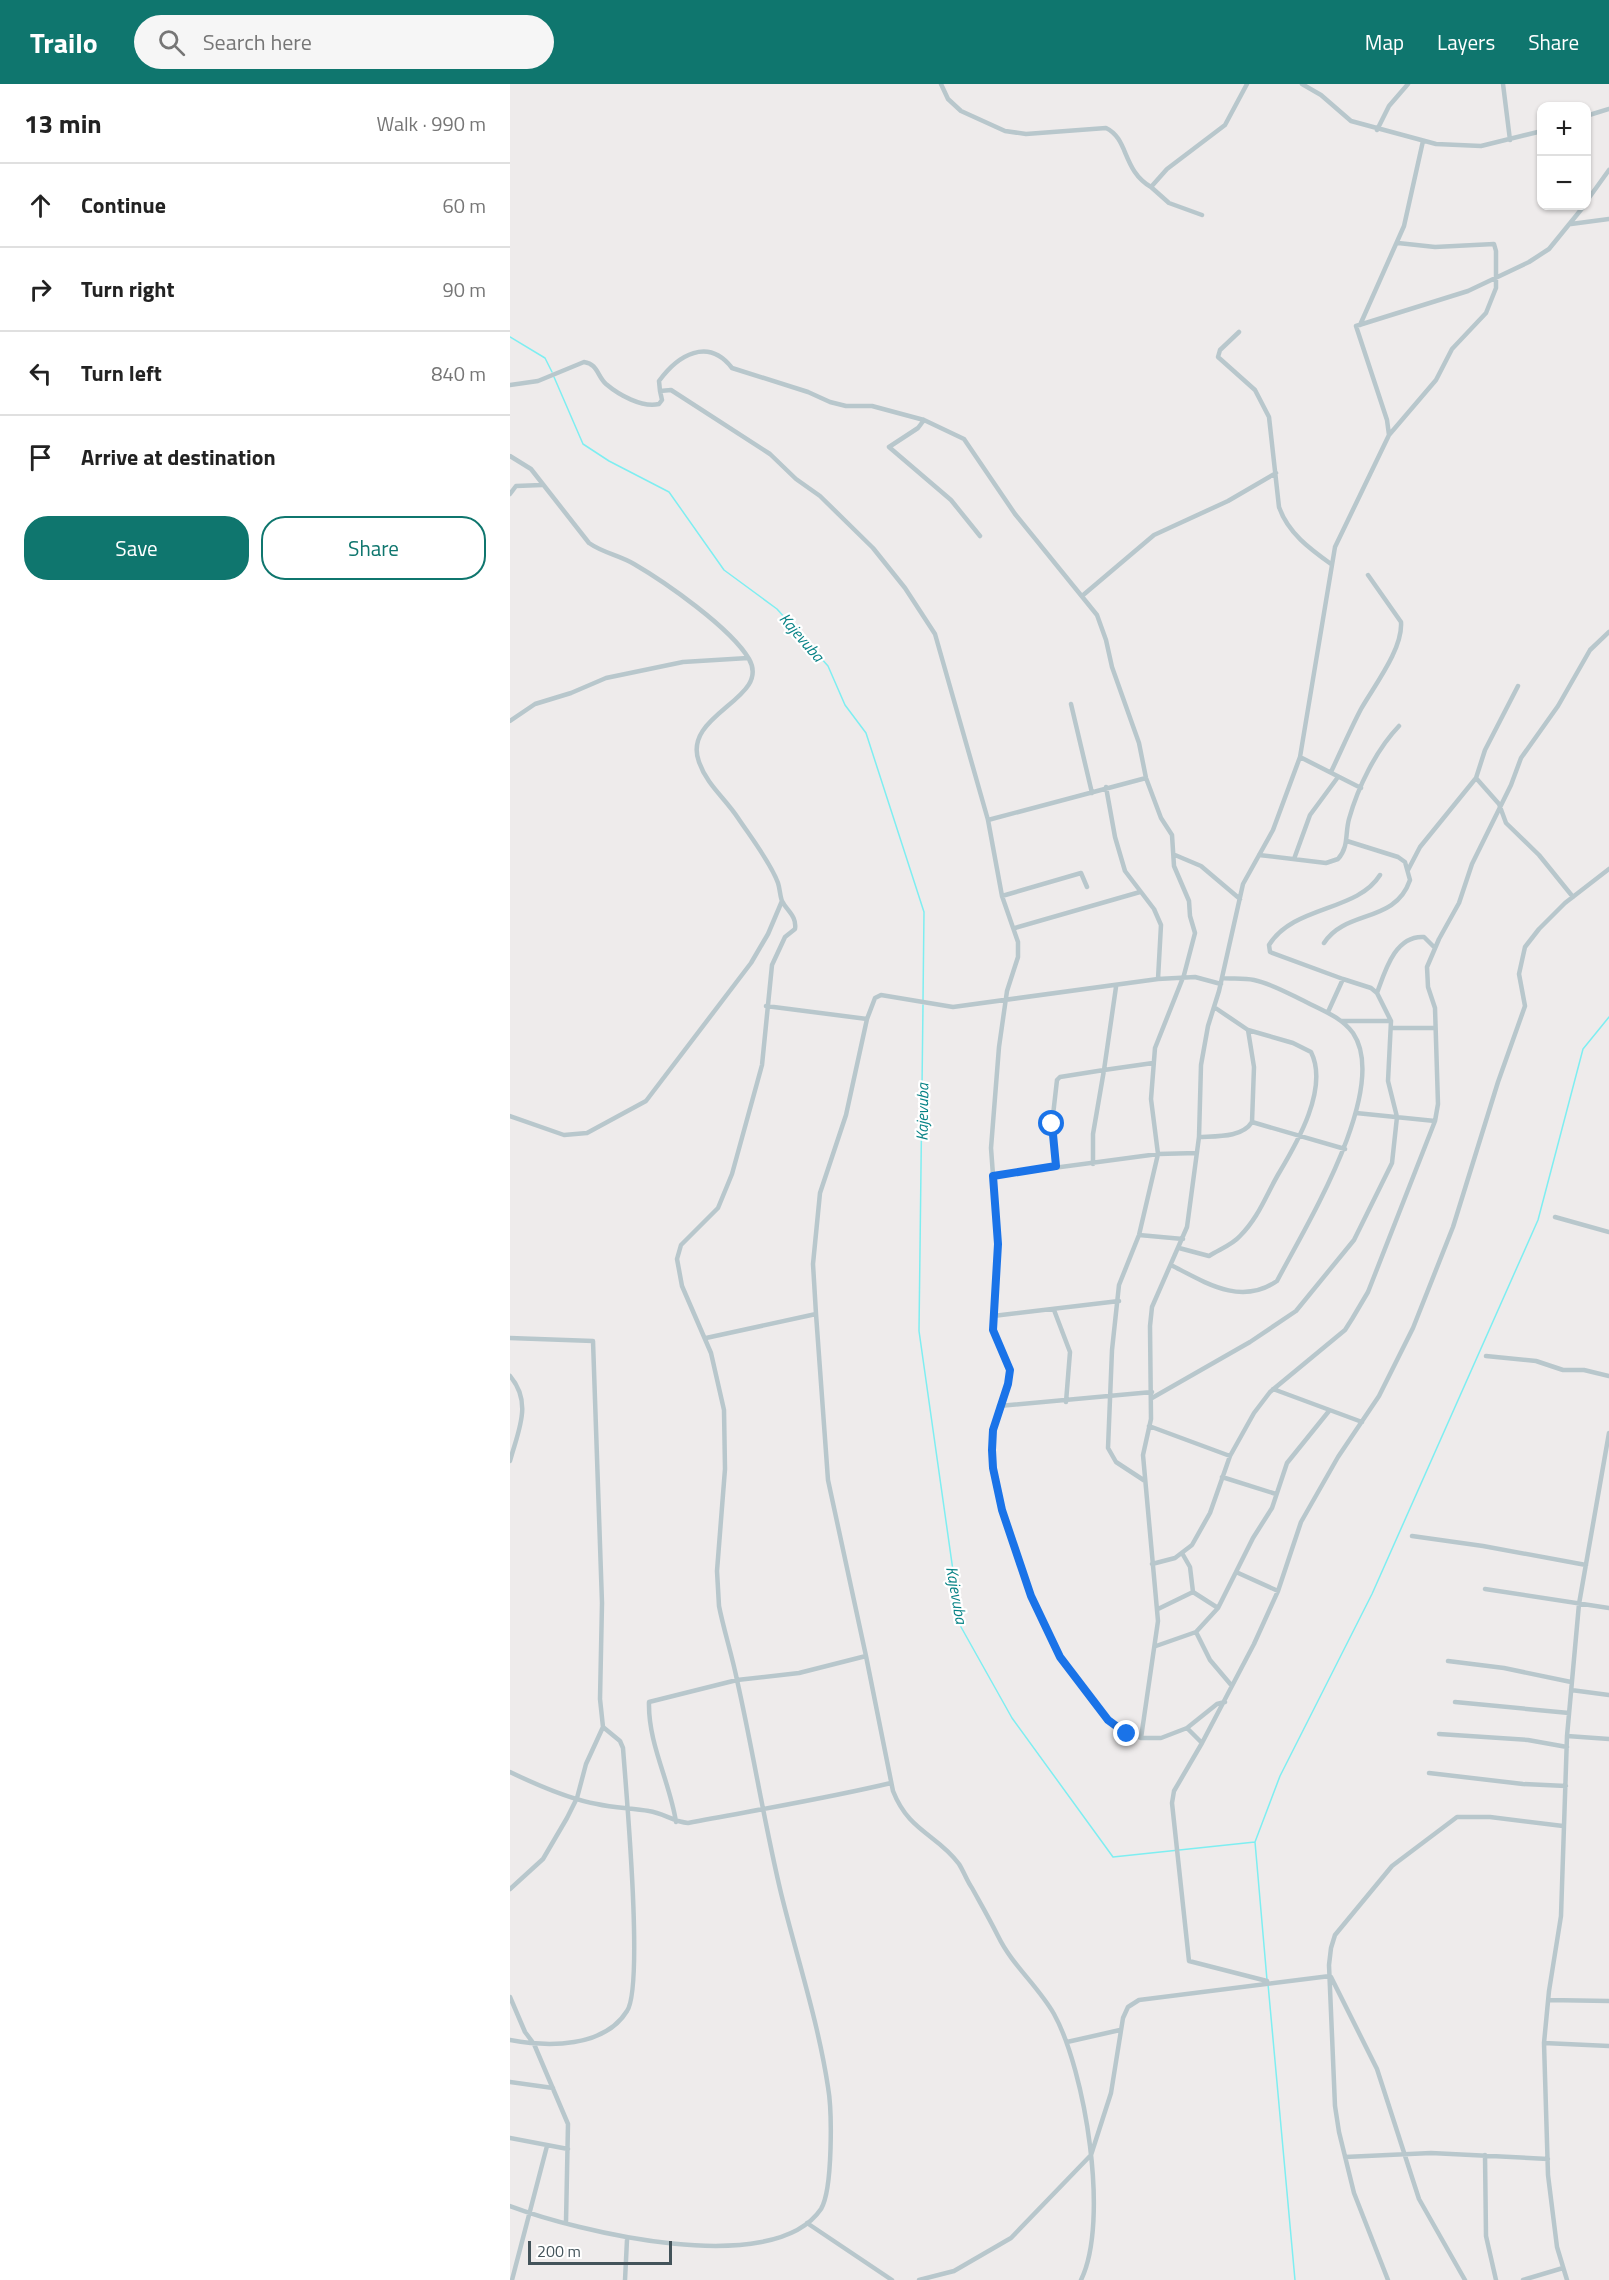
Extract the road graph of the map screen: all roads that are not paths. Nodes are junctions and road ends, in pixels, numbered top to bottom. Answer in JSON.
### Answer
{"nodes":[{"id":1,"x":941,"y":84,"type":"edge"},
{"id":2,"x":1247,"y":84,"type":"edge"},
{"id":3,"x":1302,"y":84,"type":"edge"},
{"id":4,"x":1408,"y":84,"type":"edge"},
{"id":5,"x":1503,"y":84,"type":"edge"},
{"id":6,"x":1609,"y":109,"type":"edge"},
{"id":7,"x":1591,"y":115,"type":"edge"},
{"id":8,"x":1377,"y":130,"type":"junction"},
{"id":9,"x":1537,"y":132,"type":"edge"},
{"id":10,"x":1510,"y":140,"type":"junction"},
{"id":11,"x":1423,"y":141,"type":"junction"},
{"id":12,"x":1609,"y":170,"type":"edge"},
{"id":13,"x":1151,"y":187,"type":"junction"},
{"id":14,"x":1591,"y":196,"type":"edge"},
{"id":15,"x":1581,"y":210,"type":"edge"},
{"id":16,"x":1202,"y":215,"type":"dead end"},
{"id":17,"x":1609,"y":219,"type":"edge"},
{"id":18,"x":1571,"y":224,"type":"junction"},
{"id":19,"x":1398,"y":243,"type":"junction"},
{"id":20,"x":1496,"y":278,"type":"junction"},
{"id":21,"x":1360,"y":325,"type":"junction"},
{"id":22,"x":1239,"y":332,"type":"dead end"},
{"id":23,"x":510,"y":385,"type":"edge"},
{"id":24,"x":660,"y":390,"type":"junction"},
{"id":25,"x":924,"y":420,"type":"junction"},
{"id":26,"x":1389,"y":435,"type":"junction"},
{"id":27,"x":510,"y":456,"type":"edge"},
{"id":28,"x":1276,"y":473,"type":"junction"},
{"id":29,"x":542,"y":484,"type":"junction"},
{"id":30,"x":510,"y":494,"type":"edge"},
{"id":31,"x":980,"y":536,"type":"dead end"},
{"id":32,"x":1331,"y":564,"type":"junction"},
{"id":33,"x":1368,"y":575,"type":"dead end"},
{"id":34,"x":1082,"y":596,"type":"junction"},
{"id":35,"x":1609,"y":632,"type":"edge"},
{"id":36,"x":748,"y":658,"type":"junction"},
{"id":37,"x":1518,"y":686,"type":"dead end"},
{"id":38,"x":1071,"y":704,"type":"dead end"},
{"id":39,"x":510,"y":721,"type":"edge"},
{"id":40,"x":1400,"y":726,"type":"dead end"},
{"id":41,"x":1300,"y":757,"type":"junction"},
{"id":42,"x":1330,"y":772,"type":"junction"},
{"id":43,"x":1338,"y":777,"type":"junction"},
{"id":44,"x":1146,"y":778,"type":"junction"},
{"id":45,"x":1476,"y":778,"type":"junction"},
{"id":46,"x":1106,"y":787,"type":"junction"},
{"id":47,"x":1361,"y":788,"type":"junction"},
{"id":48,"x":1092,"y":793,"type":"junction"},
{"id":49,"x":1499,"y":809,"type":"junction"},
{"id":50,"x":988,"y":820,"type":"junction"},
{"id":51,"x":1347,"y":841,"type":"junction"},
{"id":52,"x":1175,"y":855,"type":"junction"},
{"id":53,"x":1259,"y":855,"type":"junction"},
{"id":54,"x":1294,"y":859,"type":"junction"},
{"id":55,"x":1609,"y":869,"type":"edge"},
{"id":56,"x":1408,"y":870,"type":"junction"},
{"id":57,"x":1380,"y":875,"type":"dead end"},
{"id":58,"x":1087,"y":887,"type":"dead end"},
{"id":59,"x":1140,"y":892,"type":"junction"},
{"id":60,"x":1002,"y":896,"type":"junction"},
{"id":61,"x":1573,"y":897,"type":"junction"},
{"id":62,"x":1240,"y":899,"type":"junction"},
{"id":63,"x":782,"y":901,"type":"junction"},
{"id":64,"x":1015,"y":928,"type":"junction"},
{"id":65,"x":1324,"y":943,"type":"dead end"},
{"id":66,"x":1435,"y":948,"type":"junction"},
{"id":67,"x":1222,"y":978,"type":"junction"},
{"id":68,"x":1158,"y":979,"type":"junction"},
{"id":69,"x":1182,"y":979,"type":"junction"},
{"id":70,"x":1342,"y":979,"type":"junction"},
{"id":71,"x":1221,"y":984,"type":"junction"},
{"id":72,"x":1116,"y":987,"type":"junction"},
{"id":73,"x":1377,"y":993,"type":"junction"},
{"id":74,"x":1006,"y":1000,"type":"junction"},
{"id":75,"x":766,"y":1006,"type":"junction"},
{"id":76,"x":1215,"y":1007,"type":"junction"},
{"id":77,"x":1328,"y":1012,"type":"junction"},
{"id":78,"x":867,"y":1019,"type":"junction"},
{"id":79,"x":1342,"y":1021,"type":"junction"},
{"id":80,"x":1391,"y":1021,"type":"junction"},
{"id":81,"x":1393,"y":1028,"type":"junction"},
{"id":82,"x":1435,"y":1028,"type":"junction"},
{"id":83,"x":1248,"y":1030,"type":"junction"},
{"id":84,"x":1153,"y":1063,"type":"junction"},
{"id":85,"x":1104,"y":1070,"type":"junction"},
{"id":86,"x":1356,"y":1113,"type":"junction"},
{"id":87,"x":510,"y":1116,"type":"edge"},
{"id":88,"x":1397,"y":1117,"type":"junction"},
{"id":89,"x":1435,"y":1120,"type":"junction"},
{"id":90,"x":1252,"y":1122,"type":"junction"},
{"id":91,"x":1199,"y":1137,"type":"junction"},
{"id":92,"x":1299,"y":1137,"type":"junction"},
{"id":93,"x":1345,"y":1149,"type":"junction"},
{"id":94,"x":1197,"y":1153,"type":"junction"},
{"id":95,"x":1158,"y":1154,"type":"junction"},
{"id":96,"x":1093,"y":1164,"type":"junction"},
{"id":97,"x":1056,"y":1166,"type":"junction"},
{"id":98,"x":993,"y":1176,"type":"junction"},
{"id":99,"x":1556,"y":1217,"type":"dead end"},
{"id":100,"x":1609,"y":1232,"type":"edge"},
{"id":101,"x":1139,"y":1235,"type":"junction"},
{"id":102,"x":1183,"y":1239,"type":"junction"},
{"id":103,"x":1179,"y":1248,"type":"junction"},
{"id":104,"x":1171,"y":1265,"type":"junction"},
{"id":105,"x":1119,"y":1301,"type":"junction"},
{"id":106,"x":1054,"y":1310,"type":"junction"},
{"id":107,"x":816,"y":1314,"type":"junction"},
{"id":108,"x":993,"y":1316,"type":"junction"},
{"id":109,"x":510,"y":1338,"type":"edge"},
{"id":110,"x":706,"y":1338,"type":"junction"},
{"id":111,"x":1486,"y":1356,"type":"dead end"},
{"id":112,"x":510,"y":1376,"type":"edge"},
{"id":113,"x":1609,"y":1376,"type":"edge"},
{"id":114,"x":1273,"y":1389,"type":"junction"},
{"id":115,"x":1152,"y":1395,"type":"junction"},
{"id":116,"x":1109,"y":1396,"type":"junction"},
{"id":117,"x":1066,"y":1402,"type":"junction"},
{"id":118,"x":999,"y":1406,"type":"junction"},
{"id":119,"x":1329,"y":1411,"type":"junction"},
{"id":120,"x":1362,"y":1422,"type":"junction"},
{"id":121,"x":1149,"y":1426,"type":"junction"},
{"id":122,"x":1609,"y":1433,"type":"edge"},
{"id":123,"x":1230,"y":1456,"type":"junction"},
{"id":124,"x":510,"y":1461,"type":"edge"},
{"id":125,"x":1222,"y":1477,"type":"junction"},
{"id":126,"x":1146,"y":1481,"type":"junction"},
{"id":127,"x":1276,"y":1494,"type":"junction"},
{"id":128,"x":1412,"y":1536,"type":"dead end"},
{"id":129,"x":1182,"y":1553,"type":"junction"},
{"id":130,"x":1152,"y":1564,"type":"junction"},
{"id":131,"x":1586,"y":1565,"type":"junction"},
{"id":132,"x":1236,"y":1572,"type":"junction"},
{"id":133,"x":1485,"y":1589,"type":"dead end"},
{"id":134,"x":1278,"y":1591,"type":"junction"},
{"id":135,"x":1193,"y":1592,"type":"junction"},
{"id":136,"x":1579,"y":1604,"type":"junction"},
{"id":137,"x":1218,"y":1608,"type":"junction"},
{"id":138,"x":1609,"y":1608,"type":"edge"},
{"id":139,"x":1158,"y":1609,"type":"junction"},
{"id":140,"x":1196,"y":1632,"type":"junction"},
{"id":141,"x":1156,"y":1646,"type":"junction"},
{"id":142,"x":866,"y":1656,"type":"junction"},
{"id":143,"x":1448,"y":1661,"type":"dead end"},
{"id":144,"x":737,"y":1680,"type":"junction"},
{"id":145,"x":1571,"y":1682,"type":"junction"},
{"id":146,"x":1232,"y":1686,"type":"junction"},
{"id":147,"x":1571,"y":1690,"type":"junction"},
{"id":148,"x":1609,"y":1695,"type":"edge"},
{"id":149,"x":1225,"y":1702,"type":"junction"},
{"id":150,"x":1455,"y":1702,"type":"dead end"},
{"id":151,"x":1569,"y":1713,"type":"junction"},
{"id":152,"x":603,"y":1727,"type":"junction"},
{"id":153,"x":1187,"y":1728,"type":"junction"},
{"id":154,"x":1439,"y":1734,"type":"dead end"},
{"id":155,"x":1567,"y":1736,"type":"junction"},
{"id":156,"x":1141,"y":1738,"type":"junction"},
{"id":157,"x":1609,"y":1739,"type":"edge"},
{"id":158,"x":1202,"y":1743,"type":"junction"},
{"id":159,"x":1567,"y":1747,"type":"junction"},
{"id":160,"x":510,"y":1772,"type":"edge"},
{"id":161,"x":1429,"y":1773,"type":"dead end"},
{"id":162,"x":891,"y":1783,"type":"junction"},
{"id":163,"x":1566,"y":1786,"type":"junction"},
{"id":164,"x":578,"y":1798,"type":"junction"},
{"id":165,"x":762,"y":1808,"type":"junction"},
{"id":166,"x":627,"y":1809,"type":"junction"},
{"id":167,"x":676,"y":1822,"type":"junction"},
{"id":168,"x":1563,"y":1826,"type":"junction"},
{"id":169,"x":510,"y":1889,"type":"edge"},
{"id":170,"x":1330,"y":1976,"type":"junction"},
{"id":171,"x":1270,"y":1982,"type":"junction"},
{"id":172,"x":510,"y":1997,"type":"edge"},
{"id":173,"x":1548,"y":2000,"type":"junction"},
{"id":174,"x":1609,"y":2001,"type":"edge"},
{"id":175,"x":1120,"y":2030,"type":"junction"},
{"id":176,"x":510,"y":2040,"type":"edge"},
{"id":177,"x":1067,"y":2042,"type":"junction"},
{"id":178,"x":1544,"y":2043,"type":"junction"},
{"id":179,"x":534,"y":2044,"type":"junction"},
{"id":180,"x":1609,"y":2046,"type":"edge"},
{"id":181,"x":510,"y":2082,"type":"edge"},
{"id":182,"x":553,"y":2088,"type":"junction"},
{"id":183,"x":510,"y":2138,"type":"edge"},
{"id":184,"x":547,"y":2146,"type":"junction"},
{"id":185,"x":568,"y":2148,"type":"junction"},
{"id":186,"x":1402,"y":2153,"type":"junction"},
{"id":187,"x":1090,"y":2155,"type":"junction"},
{"id":188,"x":1485,"y":2156,"type":"junction"},
{"id":189,"x":1345,"y":2157,"type":"junction"},
{"id":190,"x":1548,"y":2159,"type":"junction"},
{"id":191,"x":510,"y":2206,"type":"edge"},
{"id":192,"x":531,"y":2214,"type":"junction"},
{"id":193,"x":566,"y":2222,"type":"junction"},
{"id":194,"x":807,"y":2223,"type":"junction"},
{"id":195,"x":627,"y":2240,"type":"junction"},
{"id":196,"x":1563,"y":2268,"type":"junction"},
{"id":197,"x":512,"y":2280,"type":"edge"},
{"id":198,"x":625,"y":2280,"type":"edge"},
{"id":199,"x":892,"y":2280,"type":"edge"},
{"id":200,"x":919,"y":2280,"type":"edge"},
{"id":201,"x":1081,"y":2280,"type":"edge"},
{"id":202,"x":1388,"y":2280,"type":"edge"},
{"id":203,"x":1465,"y":2280,"type":"edge"},
{"id":204,"x":1496,"y":2280,"type":"edge"},
{"id":205,"x":1523,"y":2280,"type":"edge"},
{"id":206,"x":1568,"y":2280,"type":"edge"}],
"edges":[{"from":1,"to":13,"type":"street"},
{"from":2,"to":13,"type":"street"},
{"from":3,"to":8,"type":"street"},
{"from":4,"to":8,"type":"street"},
{"from":5,"to":10,"type":"street"},
{"from":6,"to":7,"type":"street"},
{"from":8,"to":11,"type":"street"},
{"from":9,"to":10,"type":"street"},
{"from":10,"to":11,"type":"street"},
{"from":11,"to":19,"type":"street"},
{"from":12,"to":14,"type":"street"},
{"from":13,"to":16,"type":"street"},
{"from":15,"to":18,"type":"street"},
{"from":17,"to":18,"type":"street"},
{"from":18,"to":20,"type":"street"},
{"from":19,"to":20,"type":"street"},
{"from":19,"to":21,"type":"street"},
{"from":20,"to":21,"type":"street"},
{"from":20,"to":26,"type":"street"},
{"from":21,"to":26,"type":"street"},
{"from":22,"to":28,"type":"street"},
{"from":23,"to":24,"type":"street"},
{"from":24,"to":25,"type":"street"},
{"from":24,"to":50,"type":"street"},
{"from":25,"to":31,"type":"street"},
{"from":25,"to":34,"type":"street"},
{"from":26,"to":32,"type":"street"},
{"from":27,"to":29,"type":"street"},
{"from":28,"to":32,"type":"street"},
{"from":28,"to":34,"type":"street"},
{"from":29,"to":30,"type":"street"},
{"from":29,"to":36,"type":"street"},
{"from":32,"to":41,"type":"street"},
{"from":33,"to":42,"type":"street"},
{"from":34,"to":44,"type":"street"},
{"from":35,"to":49,"type":"street"},
{"from":36,"to":39,"type":"street"},
{"from":36,"to":63,"type":"street"},
{"from":37,"to":45,"type":"street"},
{"from":38,"to":48,"type":"street"},
{"from":40,"to":47,"type":"street"},
{"from":41,"to":42,"type":"street"},
{"from":41,"to":53,"type":"street"},
{"from":42,"to":43,"type":"street"},
{"from":43,"to":47,"type":"street"},
{"from":43,"to":54,"type":"street"},
{"from":44,"to":46,"type":"street"},
{"from":44,"to":52,"type":"street"},
{"from":45,"to":49,"type":"street"},
{"from":45,"to":56,"type":"street"},
{"from":46,"to":48,"type":"street"},
{"from":46,"to":59,"type":"street"},
{"from":47,"to":51,"type":"street"},
{"from":48,"to":50,"type":"street"},
{"from":49,"to":61,"type":"street"},
{"from":49,"to":66,"type":"street"},
{"from":50,"to":60,"type":"street"},
{"from":51,"to":54,"type":"street"},
{"from":51,"to":56,"type":"street"},
{"from":52,"to":62,"type":"street"},
{"from":52,"to":69,"type":"street"},
{"from":53,"to":54,"type":"street"},
{"from":53,"to":62,"type":"street"},
{"from":55,"to":61,"type":"street"},
{"from":56,"to":65,"type":"street"},
{"from":57,"to":70,"type":"street"},
{"from":58,"to":60,"type":"street"},
{"from":59,"to":64,"type":"street"},
{"from":59,"to":68,"type":"street"},
{"from":60,"to":64,"type":"street"},
{"from":61,"to":120,"type":"street"},
{"from":62,"to":67,"type":"street"},
{"from":63,"to":75,"type":"street"},
{"from":63,"to":87,"type":"street"},
{"from":64,"to":74,"type":"street"},
{"from":66,"to":73,"type":"street"},
{"from":66,"to":82,"type":"street"},
{"from":67,"to":71,"type":"street"},
{"from":67,"to":77,"type":"street"},
{"from":68,"to":69,"type":"street"},
{"from":68,"to":72,"type":"street"},
{"from":69,"to":71,"type":"street"},
{"from":69,"to":84,"type":"street"},
{"from":70,"to":73,"type":"street"},
{"from":70,"to":77,"type":"street"},
{"from":71,"to":76,"type":"street"},
{"from":72,"to":74,"type":"street"},
{"from":72,"to":85,"type":"street"},
{"from":73,"to":80,"type":"street"},
{"from":74,"to":78,"type":"street"},
{"from":74,"to":98,"type":"street"},
{"from":75,"to":78,"type":"street"},
{"from":75,"to":110,"type":"street"},
{"from":76,"to":83,"type":"street"},
{"from":76,"to":91,"type":"street"},
{"from":77,"to":79,"type":"street"},
{"from":78,"to":107,"type":"street"},
{"from":79,"to":80,"type":"street"},
{"from":79,"to":86,"type":"street"},
{"from":80,"to":81,"type":"street"},
{"from":81,"to":82,"type":"street"},
{"from":81,"to":88,"type":"street"},
{"from":82,"to":89,"type":"street"},
{"from":83,"to":90,"type":"street"},
{"from":83,"to":92,"type":"street"},
{"from":84,"to":85,"type":"street"},
{"from":84,"to":95,"type":"street"},
{"from":85,"to":96,"type":"street"},
{"from":85,"to":97,"type":"street"},
{"from":86,"to":88,"type":"street"},
{"from":86,"to":93,"type":"street"},
{"from":88,"to":89,"type":"street"},
{"from":88,"to":115,"type":"street"},
{"from":89,"to":114,"type":"street"},
{"from":90,"to":91,"type":"street"},
{"from":90,"to":92,"type":"street"},
{"from":91,"to":94,"type":"street"},
{"from":92,"to":93,"type":"street"},
{"from":92,"to":103,"type":"street"},
{"from":93,"to":104,"type":"street"},
{"from":94,"to":95,"type":"street"},
{"from":94,"to":102,"type":"street"},
{"from":95,"to":96,"type":"street"},
{"from":95,"to":101,"type":"street"},
{"from":96,"to":97,"type":"street"},
{"from":97,"to":98,"type":"street"},
{"from":98,"to":108,"type":"street"},
{"from":99,"to":100,"type":"street"},
{"from":101,"to":102,"type":"street"},
{"from":101,"to":105,"type":"street"},
{"from":102,"to":103,"type":"street"},
{"from":103,"to":104,"type":"street"},
{"from":104,"to":115,"type":"street"},
{"from":105,"to":106,"type":"street"},
{"from":105,"to":116,"type":"street"},
{"from":106,"to":108,"type":"street"},
{"from":106,"to":117,"type":"street"},
{"from":107,"to":110,"type":"street"},
{"from":107,"to":142,"type":"street"},
{"from":108,"to":118,"type":"street"},
{"from":109,"to":152,"type":"street"},
{"from":110,"to":144,"type":"street"},
{"from":111,"to":113,"type":"street"},
{"from":112,"to":124,"type":"street"},
{"from":114,"to":119,"type":"street"},
{"from":114,"to":123,"type":"street"},
{"from":115,"to":116,"type":"street"},
{"from":115,"to":121,"type":"street"},
{"from":116,"to":117,"type":"street"},
{"from":116,"to":126,"type":"street"},
{"from":117,"to":118,"type":"street"},
{"from":118,"to":156,"type":"street"},
{"from":119,"to":120,"type":"street"},
{"from":119,"to":127,"type":"street"},
{"from":120,"to":134,"type":"street"},
{"from":121,"to":123,"type":"street"},
{"from":121,"to":126,"type":"street"},
{"from":122,"to":131,"type":"street"},
{"from":123,"to":125,"type":"street"},
{"from":125,"to":127,"type":"street"},
{"from":125,"to":129,"type":"street"},
{"from":126,"to":130,"type":"street"},
{"from":127,"to":132,"type":"street"},
{"from":128,"to":131,"type":"street"},
{"from":129,"to":130,"type":"street"},
{"from":129,"to":135,"type":"street"},
{"from":130,"to":139,"type":"street"},
{"from":131,"to":136,"type":"street"},
{"from":132,"to":134,"type":"street"},
{"from":132,"to":137,"type":"street"},
{"from":133,"to":136,"type":"street"},
{"from":134,"to":146,"type":"street"},
{"from":135,"to":137,"type":"street"},
{"from":135,"to":139,"type":"street"},
{"from":136,"to":138,"type":"street"},
{"from":136,"to":145,"type":"street"},
{"from":137,"to":140,"type":"street"},
{"from":139,"to":141,"type":"street"},
{"from":140,"to":141,"type":"street"},
{"from":140,"to":146,"type":"street"},
{"from":141,"to":156,"type":"street"},
{"from":142,"to":144,"type":"street"},
{"from":142,"to":162,"type":"street"},
{"from":143,"to":145,"type":"street"},
{"from":144,"to":165,"type":"street"},
{"from":144,"to":167,"type":"street"},
{"from":145,"to":147,"type":"street"},
{"from":146,"to":149,"type":"street"},
{"from":147,"to":148,"type":"street"},
{"from":147,"to":151,"type":"street"},
{"from":149,"to":153,"type":"street"},
{"from":149,"to":158,"type":"street"},
{"from":150,"to":151,"type":"street"},
{"from":151,"to":155,"type":"street"},
{"from":152,"to":164,"type":"street"},
{"from":152,"to":166,"type":"street"},
{"from":153,"to":156,"type":"street"},
{"from":153,"to":158,"type":"street"},
{"from":154,"to":159,"type":"street"},
{"from":155,"to":157,"type":"street"},
{"from":155,"to":159,"type":"street"},
{"from":158,"to":171,"type":"street"},
{"from":159,"to":163,"type":"street"},
{"from":160,"to":164,"type":"street"},
{"from":161,"to":163,"type":"street"},
{"from":162,"to":165,"type":"street"},
{"from":162,"to":177,"type":"street"},
{"from":163,"to":168,"type":"street"},
{"from":164,"to":166,"type":"street"},
{"from":164,"to":169,"type":"street"},
{"from":165,"to":167,"type":"street"},
{"from":165,"to":194,"type":"street"},
{"from":166,"to":167,"type":"street"},
{"from":166,"to":179,"type":"street"},
{"from":168,"to":170,"type":"street"},
{"from":168,"to":173,"type":"street"},
{"from":170,"to":171,"type":"street"},
{"from":170,"to":186,"type":"street"},
{"from":170,"to":189,"type":"street"},
{"from":171,"to":175,"type":"street"},
{"from":172,"to":179,"type":"street"},
{"from":173,"to":174,"type":"street"},
{"from":173,"to":178,"type":"street"},
{"from":175,"to":177,"type":"street"},
{"from":175,"to":187,"type":"street"},
{"from":176,"to":179,"type":"street"},
{"from":177,"to":187,"type":"street"},
{"from":178,"to":180,"type":"street"},
{"from":178,"to":190,"type":"street"},
{"from":179,"to":182,"type":"street"},
{"from":181,"to":182,"type":"street"},
{"from":182,"to":185,"type":"street"},
{"from":183,"to":184,"type":"street"},
{"from":184,"to":185,"type":"street"},
{"from":184,"to":192,"type":"street"},
{"from":185,"to":193,"type":"street"},
{"from":186,"to":188,"type":"street"},
{"from":186,"to":189,"type":"street"},
{"from":186,"to":203,"type":"street"},
{"from":187,"to":200,"type":"street"},
{"from":187,"to":201,"type":"street"},
{"from":188,"to":190,"type":"street"},
{"from":188,"to":204,"type":"street"},
{"from":189,"to":202,"type":"street"},
{"from":190,"to":196,"type":"street"},
{"from":191,"to":192,"type":"street"},
{"from":192,"to":193,"type":"street"},
{"from":192,"to":197,"type":"street"},
{"from":193,"to":195,"type":"street"},
{"from":194,"to":195,"type":"street"},
{"from":194,"to":199,"type":"street"},
{"from":195,"to":198,"type":"street"},
{"from":196,"to":205,"type":"street"},
{"from":196,"to":206,"type":"street"}]}
